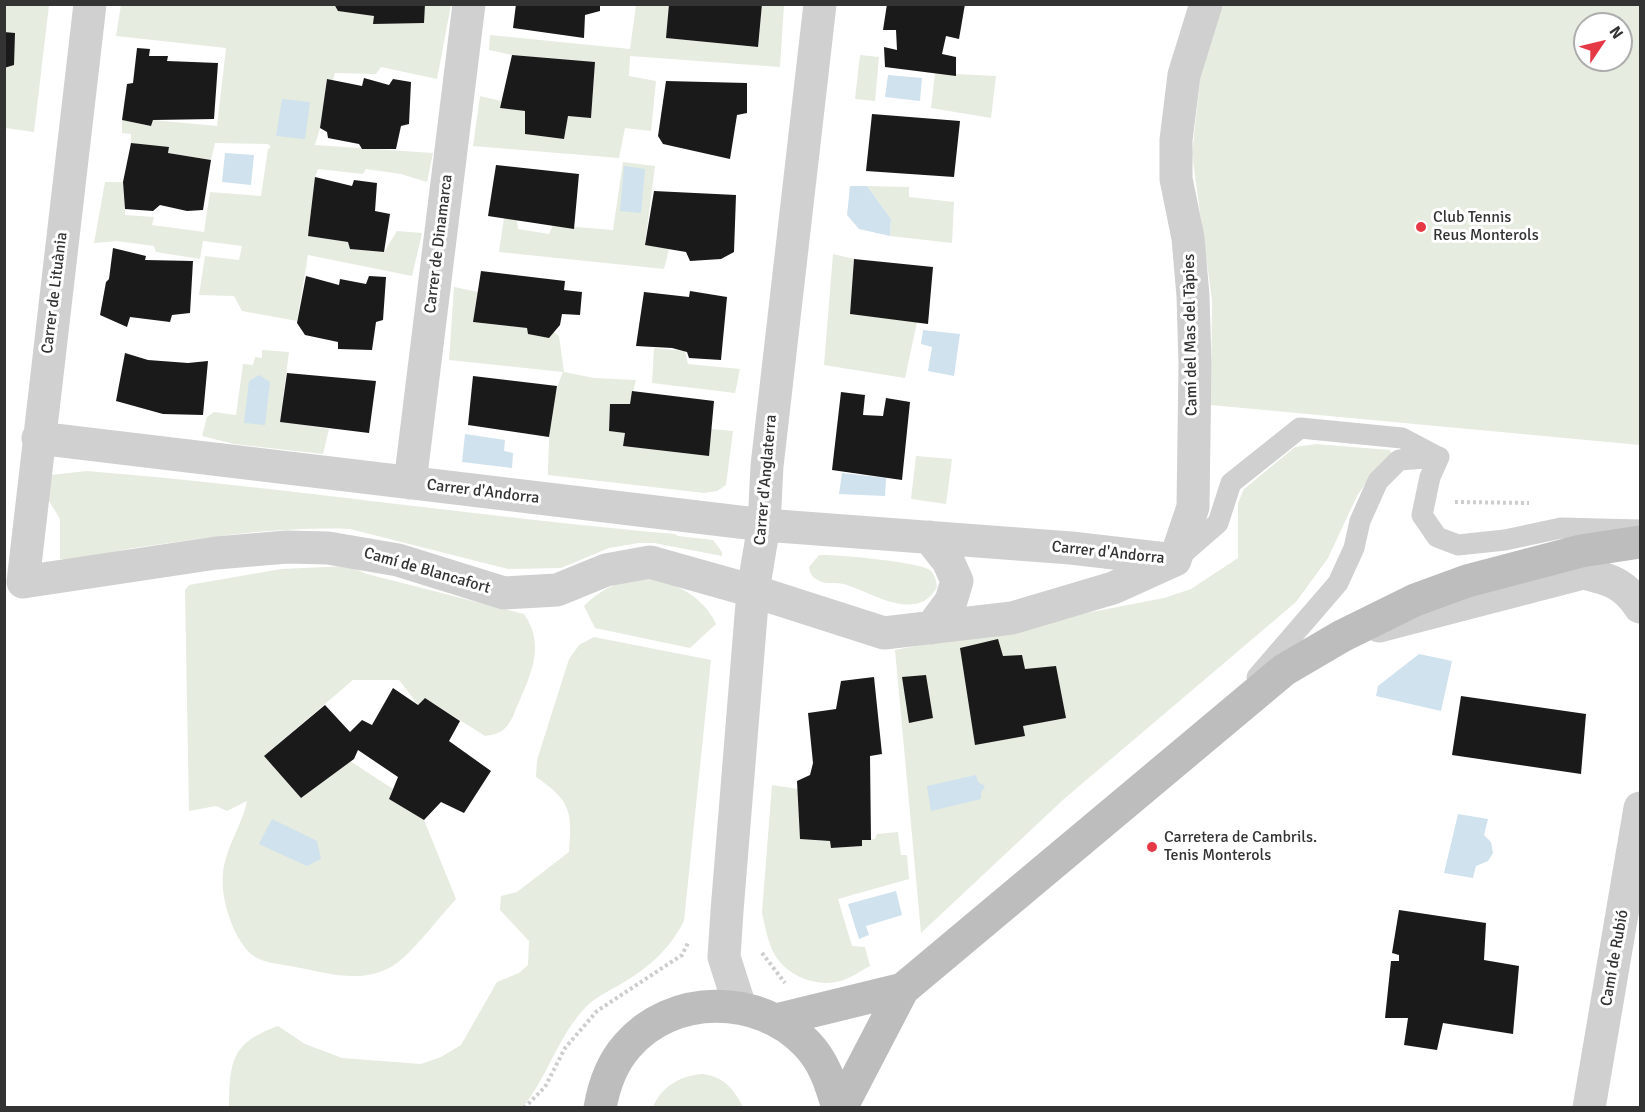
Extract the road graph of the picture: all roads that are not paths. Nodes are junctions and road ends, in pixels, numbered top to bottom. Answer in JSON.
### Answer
{"nodes":[{"id":1,"x":90,"y":4,"type":"edge"},
{"id":2,"x":469,"y":4,"type":"edge"},
{"id":3,"x":820,"y":4,"type":"edge"},
{"id":4,"x":1206,"y":4,"type":"edge"},
{"id":5,"x":38,"y":438,"type":"junction"},
{"id":6,"x":1439,"y":457,"type":"junction"},
{"id":7,"x":410,"y":483,"type":"junction"},
{"id":8,"x":764,"y":525,"type":"junction"},
{"id":9,"x":1641,"y":530,"type":"edge"},
{"id":10,"x":929,"y":537,"type":"junction"},
{"id":11,"x":1641,"y":542,"type":"edge"},
{"id":12,"x":1175,"y":560,"type":"junction"},
{"id":13,"x":23,"y":582,"type":"joint"},
{"id":14,"x":753,"y":591,"type":"junction"},
{"id":15,"x":1641,"y":607,"type":"edge"},
{"id":16,"x":931,"y":628,"type":"junction"},
{"id":17,"x":1342,"y":636,"type":"junction"},
{"id":18,"x":1214,"y":728,"type":"junction"},
{"id":19,"x":1641,"y":808,"type":"edge"},
{"id":20,"x":724,"y":957,"type":"junction"},
{"id":21,"x":903,"y":989,"type":"junction"},
{"id":22,"x":698,"y":1006,"type":"junction"},
{"id":23,"x":740,"y":1007,"type":"junction"},
{"id":24,"x":776,"y":1020,"type":"junction"},
{"id":25,"x":598,"y":1099,"type":"edge"},
{"id":26,"x":840,"y":1107,"type":"edge"},
{"id":27,"x":1589,"y":1107,"type":"edge"}],
"edges":[{"from":1,"to":5,"type":"street","name":"Carrer de Lituània"},
{"from":2,"to":7,"type":"street","name":"Carrer de Dinamarca"},
{"from":3,"to":8,"type":"street","name":"Carrer d'Anglaterra"},
{"from":4,"to":12,"type":"street","name":"Camí del Mas del Tàpies"},
{"from":5,"to":7,"type":"street","name":"Carrer d'Andorra"},
{"from":5,"to":13,"type":"street","name":"Carrer de Lituània"},
{"from":6,"to":9,"type":"lane"},
{"from":6,"to":12,"type":"lane"},
{"from":6,"to":18,"type":"lane"},
{"from":7,"to":8,"type":"street","name":"Carrer d'Andorra"},
{"from":8,"to":10,"type":"street","name":"Carrer d'Andorra"},
{"from":8,"to":14,"type":"street","name":"Carrer d'Anglaterra"},
{"from":10,"to":12,"type":"street","name":"Carrer d'Andorra"},
{"from":10,"to":16,"type":"street"},
{"from":11,"to":17,"type":"main road"},
{"from":12,"to":16,"type":"street","name":"Carrer d'Andorra"},
{"from":13,"to":14,"type":"street","name":"Camí de Blancafort"},
{"from":14,"to":16,"type":"street","name":"Carrer d'Andorra"},
{"from":14,"to":20,"type":"street","name":"Carrer d'Anglaterra"},
{"from":15,"to":17,"type":"street"},
{"from":17,"to":18,"type":"main road"},
{"from":18,"to":21,"type":"main road"},
{"from":19,"to":27,"type":"street","name":"Camí de Rubió"},
{"from":20,"to":22,"type":"street","name":"Carrer d'Anglaterra"},
{"from":20,"to":23,"type":"street","name":"Carrer d'Anglaterra"},
{"from":21,"to":24,"type":"main road"},
{"from":21,"to":26,"type":"main road"},
{"from":22,"to":23,"type":"main road"},
{"from":22,"to":25,"type":"main road"},
{"from":23,"to":24,"type":"main road"},
{"from":24,"to":26,"type":"main road"}]}
